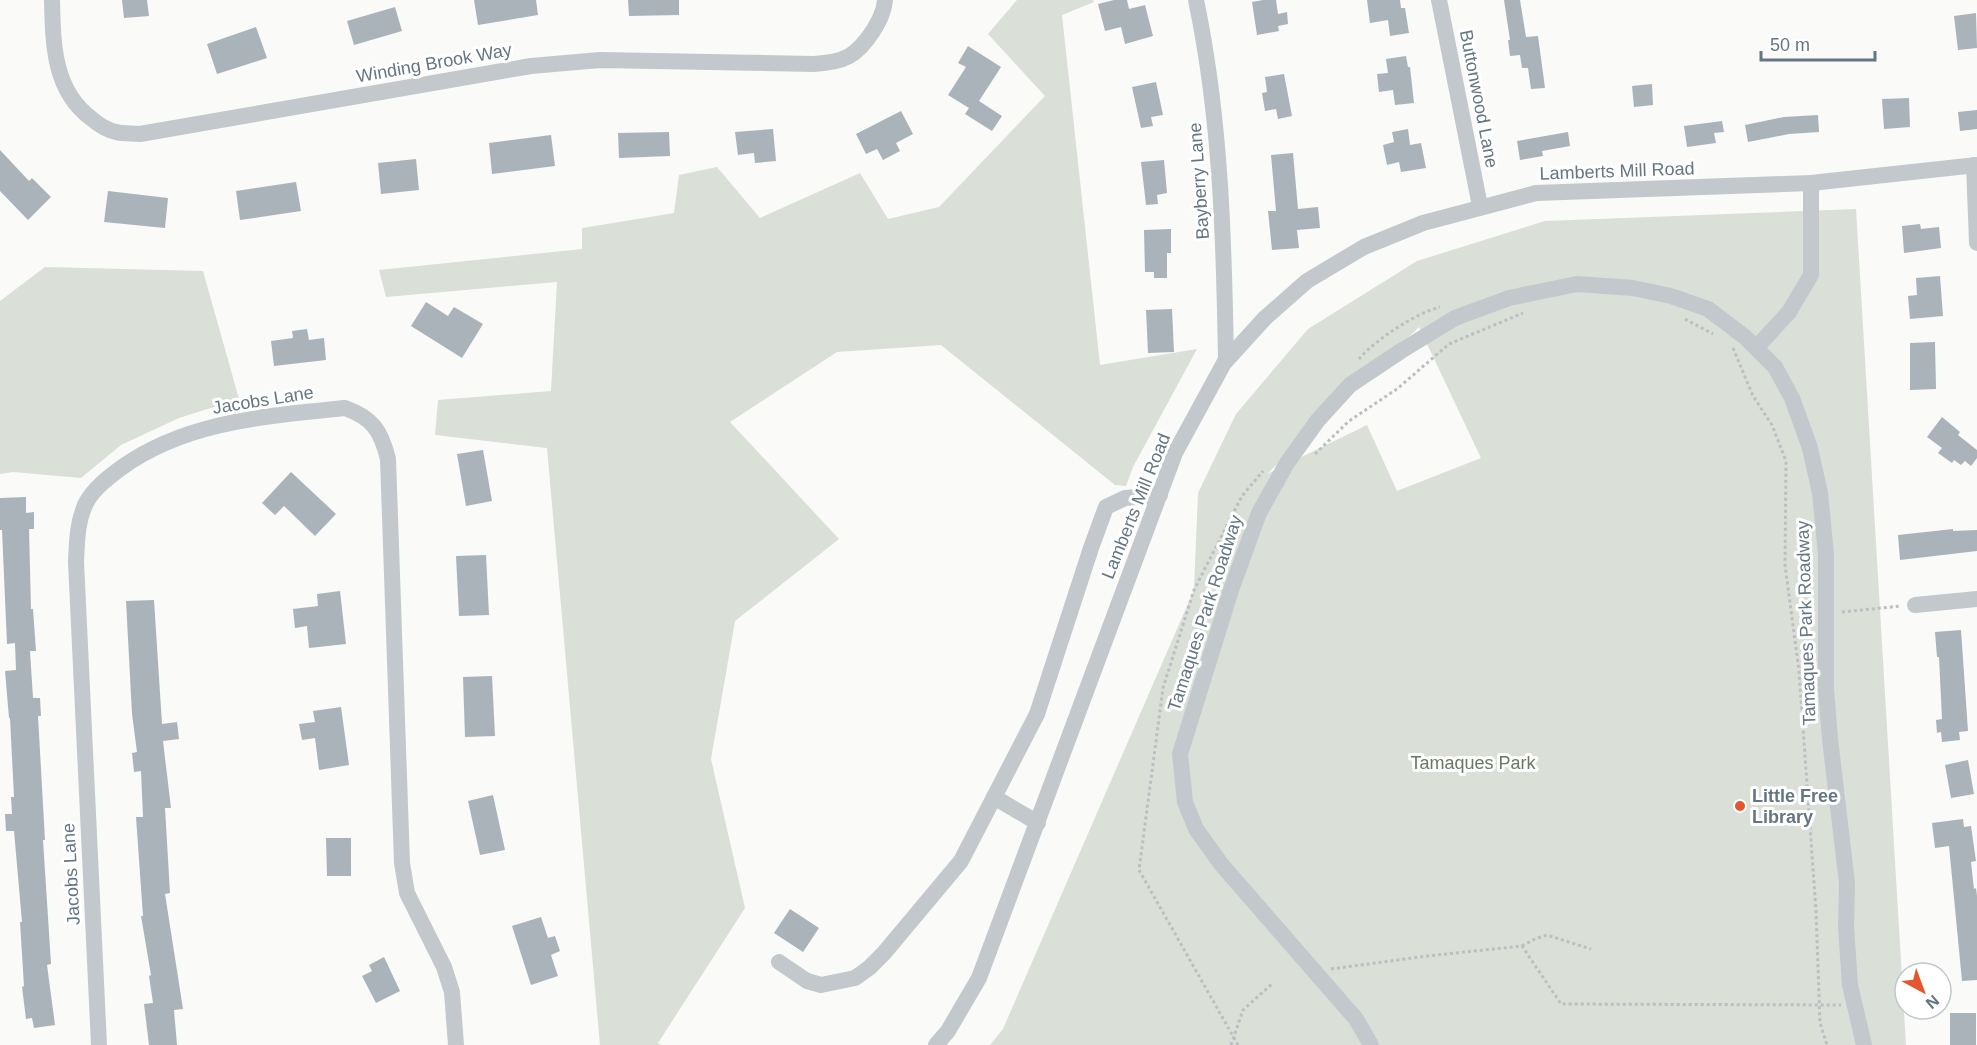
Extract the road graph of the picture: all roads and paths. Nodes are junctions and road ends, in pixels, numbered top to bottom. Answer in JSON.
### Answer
{"nodes":[{"id":1,"x":52,"y":0,"type":"edge"},
{"id":2,"x":885,"y":0,"type":"edge"},
{"id":3,"x":1196,"y":0,"type":"edge"},
{"id":4,"x":1439,"y":0,"type":"edge"},
{"id":5,"x":1975,"y":165,"type":"edge"},
{"id":6,"x":1811,"y":183,"type":"junction"},
{"id":7,"x":1480,"y":207,"type":"junction"},
{"id":8,"x":1977,"y":243,"type":"edge"},
{"id":9,"x":1450,"y":304,"type":"dead end"},
{"id":10,"x":1531,"y":310,"type":"dead end"},
{"id":11,"x":1679,"y":315,"type":"dead end"},
{"id":12,"x":1714,"y":335,"type":"dead end"},
{"id":13,"x":1732,"y":345,"type":"dead end"},
{"id":14,"x":1756,"y":348,"type":"junction"},
{"id":15,"x":1226,"y":361,"type":"junction"},
{"id":16,"x":1354,"y":364,"type":"dead end"},
{"id":17,"x":1313,"y":455,"type":"dead end"},
{"id":18,"x":1264,"y":470,"type":"dead end"},
{"id":19,"x":1160,"y":495,"type":"junction"},
{"id":20,"x":1977,"y":599,"type":"edge"},
{"id":21,"x":1915,"y":605,"type":"joint"},
{"id":22,"x":1827,"y":613,"type":"junction"},
{"id":23,"x":994,"y":797,"type":"junction"},
{"id":24,"x":1038,"y":823,"type":"junction"},
{"id":25,"x":1522,"y":946,"type":"junction"},
{"id":26,"x":1591,"y":949,"type":"dead end"},
{"id":27,"x":779,"y":962,"type":"dead end"},
{"id":28,"x":1336,"y":977,"type":"dead end"},
{"id":29,"x":1273,"y":984,"type":"dead end"},
{"id":30,"x":1855,"y":1005,"type":"junction"},
{"id":31,"x":1234,"y":1037,"type":"junction"},
{"id":32,"x":99,"y":1045,"type":"edge"},
{"id":33,"x":456,"y":1045,"type":"edge"},
{"id":34,"x":936,"y":1045,"type":"edge"},
{"id":35,"x":1231,"y":1045,"type":"edge"},
{"id":36,"x":1238,"y":1045,"type":"edge"},
{"id":37,"x":1371,"y":1045,"type":"edge"},
{"id":38,"x":1827,"y":1045,"type":"edge"},
{"id":39,"x":1864,"y":1045,"type":"edge"}],
"edges":[{"from":1,"to":2,"type":"street","name":"Winding Brook Way"},
{"from":3,"to":15,"type":"street","name":"Bayberry Lane"},
{"from":4,"to":7,"type":"street","name":"Buttonwood Lane"},
{"from":5,"to":6,"type":"street","name":"Lamberts Mill Road"},
{"from":5,"to":8,"type":"street"},
{"from":6,"to":7,"type":"street","name":"Lamberts Mill Road"},
{"from":6,"to":14,"type":"street"},
{"from":7,"to":15,"type":"street","name":"Lamberts Mill Road"},
{"from":9,"to":16,"type":"path"},
{"from":10,"to":17,"type":"path"},
{"from":11,"to":12,"type":"path"},
{"from":13,"to":38,"type":"path"},
{"from":14,"to":22,"type":"street","name":"Tamaques Park Roadway"},
{"from":14,"to":37,"type":"street","name":"Tamaques Park Roadway"},
{"from":15,"to":19,"type":"street","name":"Lamberts Mill Road"},
{"from":18,"to":31,"type":"path"},
{"from":19,"to":23,"type":"street"},
{"from":19,"to":24,"type":"street","name":"Lamberts Mill Road"},
{"from":20,"to":21,"type":"street"},
{"from":21,"to":22,"type":"path"},
{"from":22,"to":30,"type":"street","name":"Tamaques Park Roadway"},
{"from":23,"to":24,"type":"street"},
{"from":23,"to":27,"type":"street"},
{"from":24,"to":34,"type":"street","name":"Lamberts Mill Road"},
{"from":25,"to":26,"type":"path"},
{"from":25,"to":28,"type":"path"},
{"from":25,"to":30,"type":"path"},
{"from":29,"to":31,"type":"path"},
{"from":30,"to":39,"type":"street","name":"Tamaques Park Roadway"},
{"from":31,"to":35,"type":"path"},
{"from":31,"to":36,"type":"path"},
{"from":32,"to":33,"type":"street","name":"Jacobs Lane"}]}
